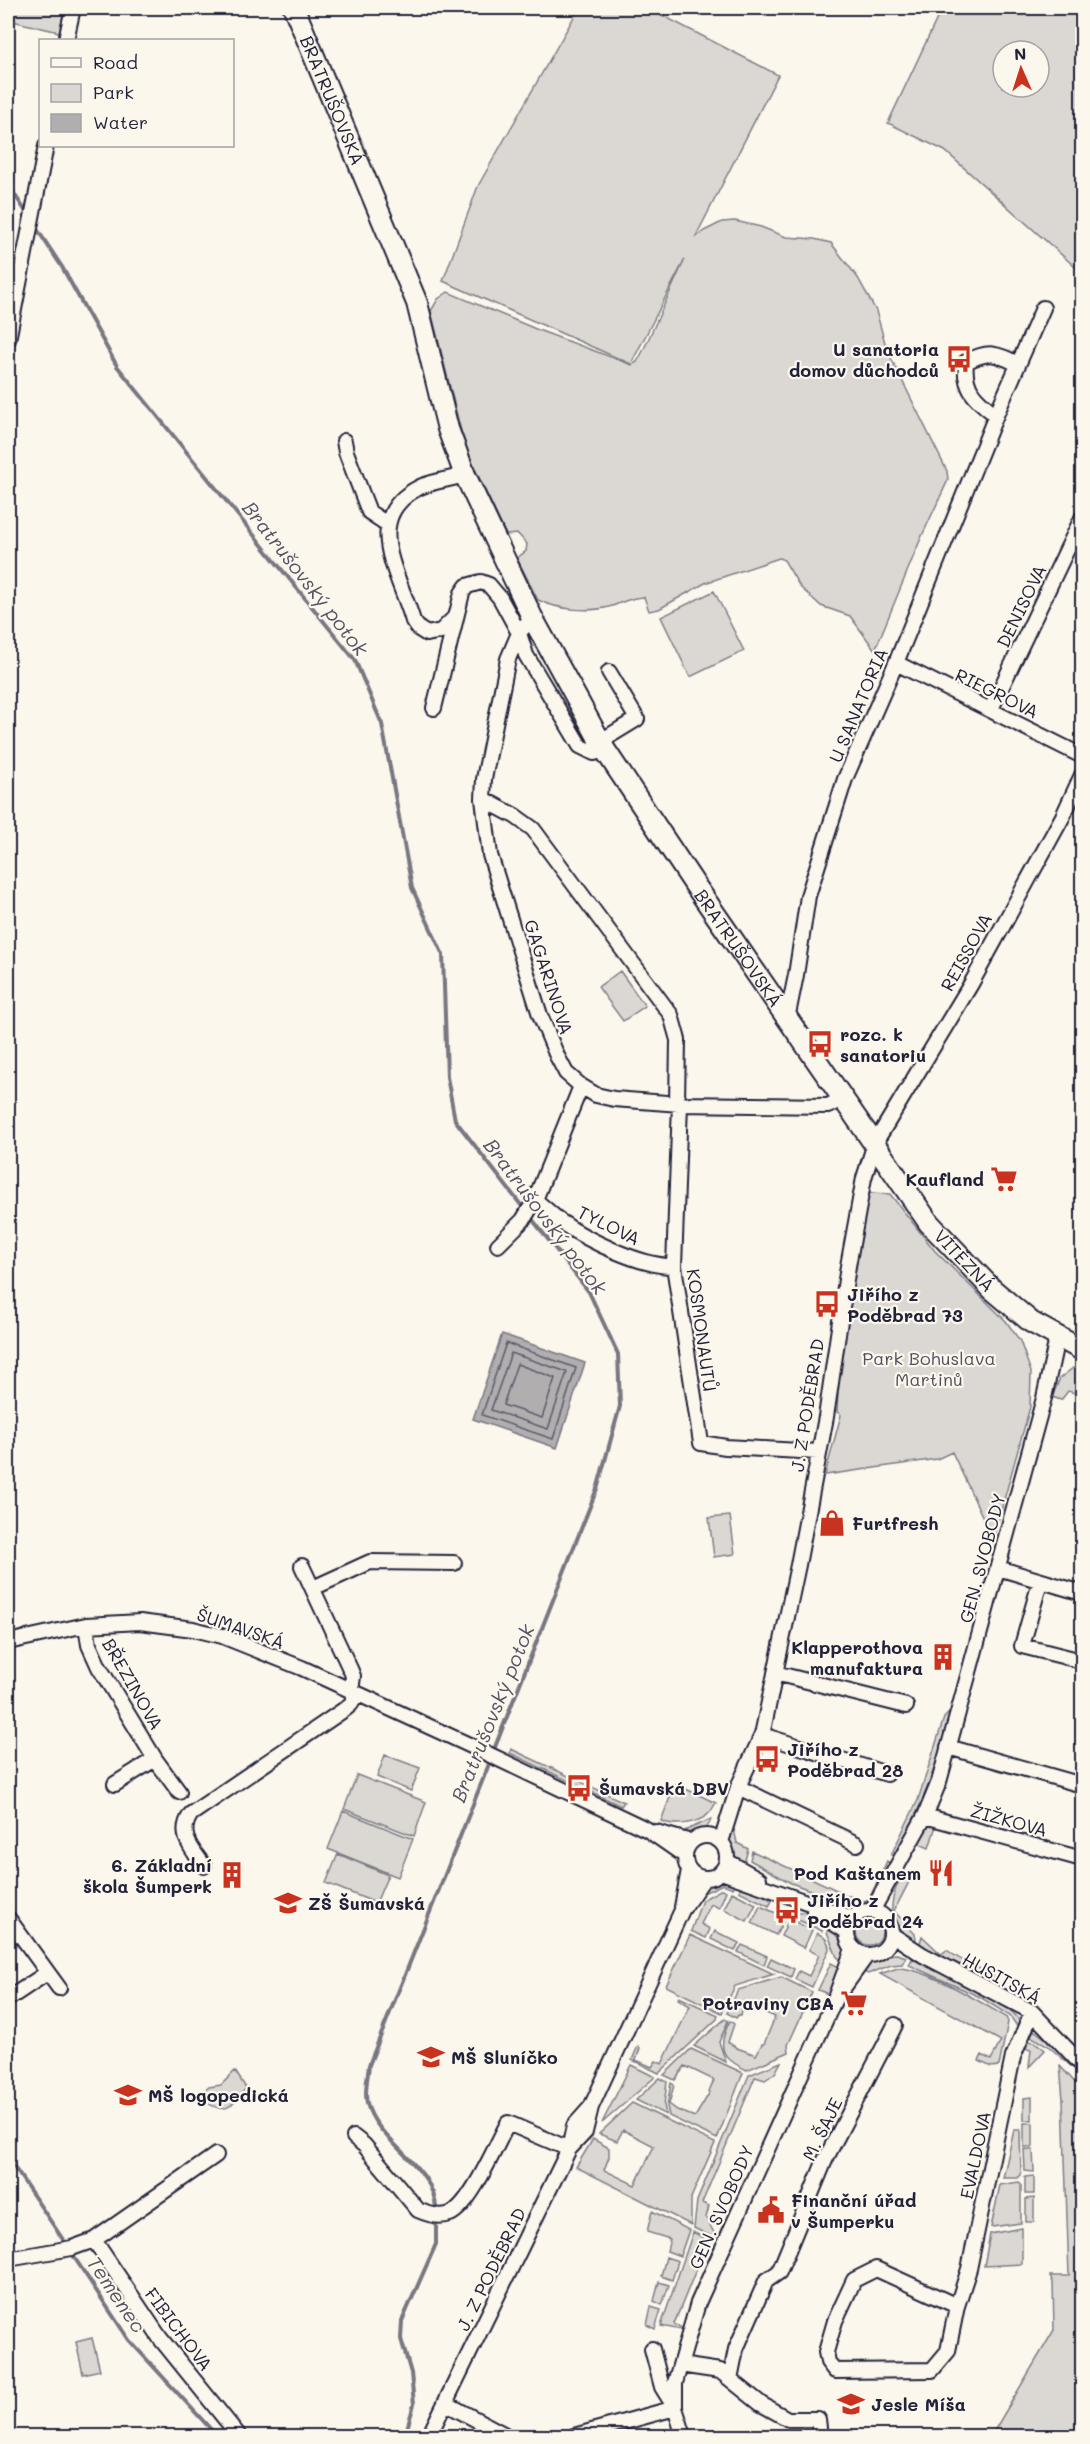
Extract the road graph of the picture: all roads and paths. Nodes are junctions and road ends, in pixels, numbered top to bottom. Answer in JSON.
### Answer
{"nodes":[{"id":1,"x":73,"y":8,"type":"edge"},
{"id":2,"x":294,"y":8,"type":"edge"},
{"id":3,"x":66,"y":39,"type":"edge"},
{"id":4,"x":46,"y":147,"type":"edge"},
{"id":5,"x":1043,"y":308,"type":"dead end"},
{"id":6,"x":8,"y":340,"type":"edge"},
{"id":7,"x":1018,"y":364,"type":"junction"},
{"id":8,"x":996,"y":415,"type":"junction"},
{"id":9,"x":344,"y":441,"type":"dead end"},
{"id":10,"x":465,"y":475,"type":"junction"},
{"id":11,"x":1083,"y":518,"type":"edge"},
{"id":12,"x":387,"y":524,"type":"junction"},
{"id":13,"x":457,"y":615,"type":"junction"},
{"id":14,"x":532,"y":617,"type":"junction"},
{"id":15,"x":519,"y":633,"type":"junction"},
{"id":16,"x":896,"y":663,"type":"junction"},
{"id":17,"x":609,"y":672,"type":"dead end"},
{"id":18,"x":434,"y":708,"type":"dead end"},
{"id":19,"x":991,"y":709,"type":"junction"},
{"id":20,"x":603,"y":746,"type":"junction"},
{"id":21,"x":1083,"y":756,"type":"edge"},
{"id":22,"x":1083,"y":775,"type":"edge"},
{"id":23,"x":483,"y":799,"type":"junction"},
{"id":24,"x":787,"y":1019,"type":"junction"},
{"id":25,"x":581,"y":1086,"type":"junction"},
{"id":26,"x":842,"y":1099,"type":"junction"},
{"id":27,"x":678,"y":1104,"type":"junction"},
{"id":28,"x":875,"y":1143,"type":"junction"},
{"id":29,"x":533,"y":1204,"type":"junction"},
{"id":30,"x":498,"y":1245,"type":"dead end"},
{"id":31,"x":674,"y":1266,"type":"junction"},
{"id":32,"x":1057,"y":1338,"type":"junction"},
{"id":33,"x":1083,"y":1350,"type":"edge"},
{"id":34,"x":818,"y":1452,"type":"junction"},
{"id":35,"x":454,"y":1563,"type":"dead end"},
{"id":36,"x":303,"y":1566,"type":"dead end"},
{"id":37,"x":998,"y":1568,"type":"junction"},
{"id":38,"x":1040,"y":1582,"type":"junction"},
{"id":39,"x":313,"y":1588,"type":"junction"},
{"id":40,"x":1083,"y":1593,"type":"edge"},
{"id":41,"x":86,"y":1625,"type":"junction"},
{"id":42,"x":8,"y":1642,"type":"edge"},
{"id":43,"x":1083,"y":1661,"type":"edge"},
{"id":44,"x":775,"y":1673,"type":"junction"},
{"id":45,"x":353,"y":1693,"type":"junction"},
{"id":46,"x":906,"y":1706,"type":"dead end"},
{"id":47,"x":762,"y":1735,"type":"junction"},
{"id":48,"x":948,"y":1747,"type":"junction"},
{"id":49,"x":155,"y":1758,"type":"junction"},
{"id":50,"x":887,"y":1774,"type":"dead end"},
{"id":51,"x":115,"y":1784,"type":"dead end"},
{"id":52,"x":1083,"y":1785,"type":"edge"},
{"id":53,"x":738,"y":1787,"type":"junction"},
{"id":54,"x":179,"y":1791,"type":"dead end"},
{"id":55,"x":926,"y":1816,"type":"junction"},
{"id":56,"x":648,"y":1830,"type":"junction"},
{"id":57,"x":715,"y":1839,"type":"junction"},
{"id":58,"x":691,"y":1842,"type":"junction"},
{"id":59,"x":857,"y":1844,"type":"dead end"},
{"id":60,"x":684,"y":1855,"type":"junction"},
{"id":61,"x":1083,"y":1859,"type":"edge"},
{"id":62,"x":204,"y":1866,"type":"dead end"},
{"id":63,"x":724,"y":1866,"type":"junction"},
{"id":64,"x":689,"y":1870,"type":"junction"},
{"id":65,"x":704,"y":1878,"type":"junction"},
{"id":66,"x":682,"y":1911,"type":"junction"},
{"id":67,"x":878,"y":1914,"type":"junction"},
{"id":68,"x":8,"y":1918,"type":"edge"},
{"id":69,"x":849,"y":1924,"type":"junction"},
{"id":70,"x":889,"y":1940,"type":"junction"},
{"id":71,"x":853,"y":1949,"type":"junction"},
{"id":72,"x":867,"y":1955,"type":"junction"},
{"id":73,"x":47,"y":1973,"type":"junction"},
{"id":74,"x":59,"y":1988,"type":"dead end"},
{"id":75,"x":8,"y":1999,"type":"edge"},
{"id":76,"x":834,"y":2001,"type":"junction"},
{"id":77,"x":1032,"y":2012,"type":"junction"},
{"id":78,"x":895,"y":2025,"type":"dead end"},
{"id":79,"x":1083,"y":2065,"type":"edge"},
{"id":80,"x":354,"y":2137,"type":"dead end"},
{"id":81,"x":569,"y":2149,"type":"junction"},
{"id":82,"x":216,"y":2155,"type":"dead end"},
{"id":83,"x":94,"y":2240,"type":"junction"},
{"id":84,"x":8,"y":2259,"type":"edge"},
{"id":85,"x":957,"y":2306,"type":"junction"},
{"id":86,"x":652,"y":2349,"type":"dead end"},
{"id":87,"x":680,"y":2366,"type":"junction"},
{"id":88,"x":730,"y":2379,"type":"junction"},
{"id":89,"x":445,"y":2403,"type":"junction"},
{"id":90,"x":675,"y":2408,"type":"junction"},
{"id":91,"x":239,"y":2436,"type":"edge"},
{"id":92,"x":429,"y":2436,"type":"edge"},
{"id":93,"x":507,"y":2436,"type":"edge"},
{"id":94,"x":574,"y":2436,"type":"edge"},
{"id":95,"x":684,"y":2436,"type":"edge"},
{"id":96,"x":820,"y":2436,"type":"edge"}],
"edges":[{"from":1,"to":3,"type":"street"},
{"from":2,"to":10,"type":"main road","name":"BRATRUŠOVSKÁ"},
{"from":4,"to":6,"type":"street"},
{"from":5,"to":7,"type":"street","name":"U SANATORIA"},
{"from":7,"to":8,"type":"street","name":"U SANATORIA"},
{"from":7,"to":8,"type":"street"},
{"from":8,"to":16,"type":"street","name":"U SANATORIA"},
{"from":9,"to":12,"type":"street"},
{"from":10,"to":12,"type":"street"},
{"from":10,"to":14,"type":"main road","name":"BRATRUŠOVSKÁ"},
{"from":11,"to":19,"type":"street","name":"DENISOVA"},
{"from":12,"to":13,"type":"street"},
{"from":13,"to":15,"type":"street"},
{"from":13,"to":18,"type":"street"},
{"from":14,"to":15,"type":"street","name":"GAGARINOVA"},
{"from":14,"to":20,"type":"main road","name":"BRATRUŠOVSKÁ"},
{"from":15,"to":20,"type":"street"},
{"from":15,"to":23,"type":"street","name":"GAGARINOVA"},
{"from":16,"to":19,"type":"street","name":"RIEGROVA"},
{"from":16,"to":24,"type":"street","name":"U SANATORIA"},
{"from":17,"to":20,"type":"street"},
{"from":19,"to":21,"type":"street","name":"RIEGROVA"},
{"from":20,"to":24,"type":"main road","name":"BRATRUŠOVSKÁ"},
{"from":22,"to":28,"type":"street","name":"REISSOVA"},
{"from":23,"to":25,"type":"street","name":"GAGARINOVA"},
{"from":23,"to":27,"type":"street","name":"KOSMONAUTŮ"},
{"from":24,"to":26,"type":"main road","name":"BRATRUŠOVSKÁ"},
{"from":25,"to":27,"type":"street","name":"GAGARINOVA"},
{"from":25,"to":29,"type":"street"},
{"from":26,"to":27,"type":"street","name":"GAGARINOVA"},
{"from":26,"to":28,"type":"main road","name":"BRATRUŠOVSKÁ"},
{"from":27,"to":31,"type":"street","name":"KOSMONAUTŮ"},
{"from":28,"to":32,"type":"main road","name":"VÍTĚZNÁ"},
{"from":28,"to":34,"type":"street","name":"J. Z PODĚBRAD"},
{"from":29,"to":30,"type":"street"},
{"from":29,"to":31,"type":"street","name":"TYLOVA"},
{"from":31,"to":34,"type":"street","name":"KOSMONAUTŮ"},
{"from":32,"to":33,"type":"main road","name":"VÍTĚZNÁ"},
{"from":32,"to":37,"type":"street","name":"GEN. SVOBODY"},
{"from":34,"to":44,"type":"street","name":"J. Z PODĚBRAD"},
{"from":35,"to":39,"type":"street"},
{"from":36,"to":39,"type":"street"},
{"from":37,"to":38,"type":"street"},
{"from":37,"to":48,"type":"street","name":"GEN. SVOBODY"},
{"from":38,"to":40,"type":"street"},
{"from":38,"to":43,"type":"street"},
{"from":39,"to":45,"type":"street"},
{"from":41,"to":42,"type":"street","name":"ŠUMAVSKÁ"},
{"from":41,"to":45,"type":"street","name":"ŠUMAVSKÁ"},
{"from":41,"to":49,"type":"street","name":"BŘEZINOVA"},
{"from":44,"to":46,"type":"street"},
{"from":44,"to":47,"type":"street","name":"J. Z PODĚBRAD"},
{"from":45,"to":56,"type":"street","name":"ŠUMAVSKÁ"},
{"from":45,"to":62,"type":"street"},
{"from":47,"to":50,"type":"street"},
{"from":47,"to":53,"type":"street","name":"J. Z PODĚBRAD"},
{"from":48,"to":52,"type":"street"},
{"from":48,"to":55,"type":"street","name":"GEN. SVOBODY"},
{"from":49,"to":51,"type":"street","name":"BŘEZINOVA"},
{"from":49,"to":54,"type":"street","name":"BŘEZINOVA"},
{"from":53,"to":57,"type":"street","name":"J. Z PODĚBRAD"},
{"from":53,"to":59,"type":"street"},
{"from":55,"to":61,"type":"street","name":"ŽIŽKOVA"},
{"from":55,"to":67,"type":"street","name":"GEN. SVOBODY"},
{"from":56,"to":58,"type":"street","name":"ŠUMAVSKÁ"},
{"from":56,"to":60,"type":"street","name":"ŠUMAVSKÁ"},
{"from":57,"to":58,"type":"street"},
{"from":57,"to":63,"type":"street"},
{"from":58,"to":60,"type":"street"},
{"from":60,"to":64,"type":"street","name":"J. Z PODĚBRAD"},
{"from":63,"to":65,"type":"street"},
{"from":63,"to":69,"type":"street"},
{"from":64,"to":65,"type":"street"},
{"from":64,"to":66,"type":"street","name":"J. Z PODĚBRAD"},
{"from":65,"to":66,"type":"street","name":"J. Z PODĚBRAD"},
{"from":66,"to":81,"type":"street","name":"J. Z PODĚBRAD"},
{"from":67,"to":69,"type":"street"},
{"from":67,"to":70,"type":"street","name":"GEN. SVOBODY"},
{"from":68,"to":73,"type":"street"},
{"from":69,"to":71,"type":"street"},
{"from":70,"to":72,"type":"street"},
{"from":70,"to":77,"type":"street","name":"HUSITSKÁ"},
{"from":71,"to":72,"type":"street"},
{"from":71,"to":76,"type":"street","name":"GEN. SVOBODY"},
{"from":72,"to":76,"type":"street","name":"GEN. SVOBODY"},
{"from":73,"to":74,"type":"street"},
{"from":73,"to":75,"type":"street"},
{"from":76,"to":87,"type":"street","name":"GEN. SVOBODY"},
{"from":77,"to":79,"type":"street","name":"HUSITSKÁ"},
{"from":77,"to":85,"type":"street","name":"EVALDOVA"},
{"from":78,"to":88,"type":"street","name":"M. ŠAJE"},
{"from":80,"to":81,"type":"street"},
{"from":81,"to":89,"type":"street","name":"J. Z PODĚBRAD"},
{"from":82,"to":83,"type":"street"},
{"from":83,"to":84,"type":"street"},
{"from":83,"to":91,"type":"street","name":"FIBICHOVA"},
{"from":85,"to":85,"type":"street","name":"EVALDOVA"},
{"from":86,"to":90,"type":"street"},
{"from":87,"to":88,"type":"street"},
{"from":87,"to":90,"type":"street","name":"GEN. SVOBODY"},
{"from":88,"to":96,"type":"street"},
{"from":89,"to":92,"type":"street","name":"J. Z PODĚBRAD"},
{"from":89,"to":93,"type":"street"},
{"from":90,"to":94,"type":"street"},
{"from":90,"to":95,"type":"street","name":"GEN. SVOBODY"}]}
